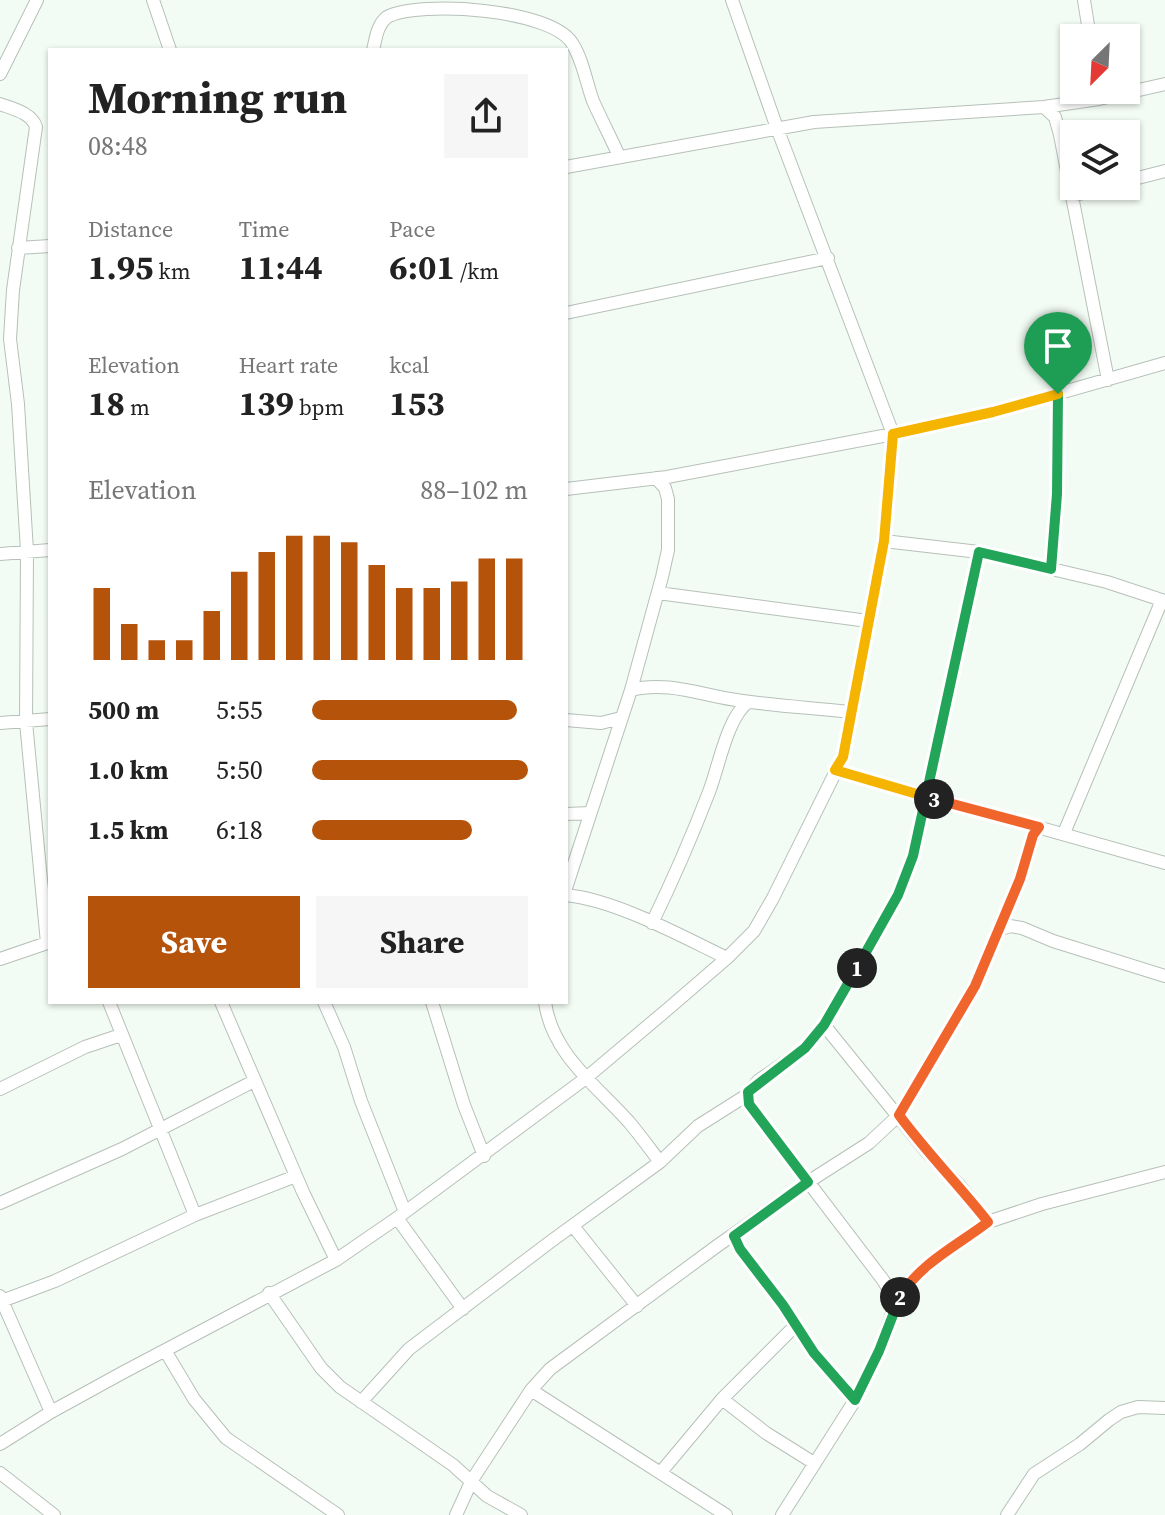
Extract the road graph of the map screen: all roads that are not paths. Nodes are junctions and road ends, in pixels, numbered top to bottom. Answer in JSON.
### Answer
{"nodes":[{"id":1,"x":37,"y":0,"type":"edge"},
{"id":2,"x":153,"y":0,"type":"edge"},
{"id":3,"x":732,"y":0,"type":"edge"},
{"id":4,"x":1084,"y":0,"type":"edge"},
{"id":5,"x":1088,"y":24,"type":"edge"},
{"id":6,"x":169,"y":48,"type":"edge"},
{"id":7,"x":374,"y":48,"type":"edge"},
{"id":8,"x":0,"y":74,"type":"edge"},
{"id":9,"x":1165,"y":84,"type":"edge"},
{"id":10,"x":1140,"y":88,"type":"edge"},
{"id":11,"x":1060,"y":103,"type":"edge"},
{"id":12,"x":0,"y":104,"type":"edge"},
{"id":13,"x":1044,"y":107,"type":"junction"},
{"id":14,"x":48,"y":119,"type":"edge"},
{"id":15,"x":35,"y":122,"type":"junction"},
{"id":16,"x":777,"y":128,"type":"junction"},
{"id":17,"x":1060,"y":140,"type":"edge"},
{"id":18,"x":619,"y":156,"type":"junction"},
{"id":19,"x":568,"y":167,"type":"edge"},
{"id":20,"x":1165,"y":171,"type":"edge"},
{"id":21,"x":1140,"y":177,"type":"edge"},
{"id":22,"x":1073,"y":200,"type":"edge"},
{"id":23,"x":48,"y":246,"type":"edge"},
{"id":24,"x":18,"y":248,"type":"junction"},
{"id":25,"x":828,"y":258,"type":"junction"},
{"id":26,"x":568,"y":313,"type":"edge"},
{"id":27,"x":1164,"y":365,"type":"edge"},
{"id":28,"x":1108,"y":380,"type":"junction"},
{"id":29,"x":1058,"y":394,"type":"junction"},
{"id":30,"x":893,"y":434,"type":"junction"},
{"id":31,"x":656,"y":478,"type":"junction"},
{"id":32,"x":568,"y":489,"type":"edge"},
{"id":33,"x":884,"y":541,"type":"junction"},
{"id":34,"x":48,"y":550,"type":"edge"},
{"id":35,"x":27,"y":551,"type":"junction"},
{"id":36,"x":979,"y":552,"type":"junction"},
{"id":37,"x":0,"y":554,"type":"edge"},
{"id":38,"x":1051,"y":569,"type":"junction"},
{"id":39,"x":658,"y":593,"type":"junction"},
{"id":40,"x":1163,"y":600,"type":"edge"},
{"id":41,"x":868,"y":621,"type":"junction"},
{"id":42,"x":631,"y":690,"type":"junction"},
{"id":43,"x":748,"y":702,"type":"junction"},
{"id":44,"x":850,"y":712,"type":"junction"},
{"id":45,"x":621,"y":718,"type":"junction"},
{"id":46,"x":48,"y":719,"type":"edge"},
{"id":47,"x":568,"y":720,"type":"edge"},
{"id":48,"x":26,"y":722,"type":"junction"},
{"id":49,"x":0,"y":723,"type":"edge"},
{"id":50,"x":835,"y":770,"type":"junction"},
{"id":51,"x":927,"y":797,"type":"junction"},
{"id":52,"x":590,"y":813,"type":"junction"},
{"id":53,"x":568,"y":814,"type":"edge"},
{"id":54,"x":1039,"y":827,"type":"junction"},
{"id":55,"x":1064,"y":833,"type":"junction"},
{"id":56,"x":1163,"y":861,"type":"edge"},
{"id":57,"x":568,"y":882,"type":"edge"},
{"id":58,"x":568,"y":895,"type":"edge"},
{"id":59,"x":652,"y":923,"type":"junction"},
{"id":60,"x":999,"y":930,"type":"junction"},
{"id":61,"x":48,"y":932,"type":"edge"},
{"id":62,"x":48,"y":942,"type":"edge"},
{"id":63,"x":727,"y":958,"type":"junction"},
{"id":64,"x":0,"y":959,"type":"edge"},
{"id":65,"x":1165,"y":976,"type":"edge"},
{"id":66,"x":110,"y":1004,"type":"edge"},
{"id":67,"x":222,"y":1004,"type":"edge"},
{"id":68,"x":325,"y":1004,"type":"edge"},
{"id":69,"x":433,"y":1004,"type":"edge"},
{"id":70,"x":545,"y":1004,"type":"edge"},
{"id":71,"x":824,"y":1025,"type":"junction"},
{"id":72,"x":121,"y":1035,"type":"junction"},
{"id":73,"x":586,"y":1078,"type":"junction"},
{"id":74,"x":254,"y":1081,"type":"junction"},
{"id":75,"x":0,"y":1089,"type":"edge"},
{"id":76,"x":747,"y":1095,"type":"junction"},
{"id":77,"x":899,"y":1115,"type":"junction"},
{"id":78,"x":159,"y":1128,"type":"junction"},
{"id":79,"x":484,"y":1156,"type":"junction"},
{"id":80,"x":660,"y":1162,"type":"junction"},
{"id":81,"x":1165,"y":1172,"type":"edge"},
{"id":82,"x":296,"y":1176,"type":"junction"},
{"id":83,"x":808,"y":1182,"type":"junction"},
{"id":84,"x":0,"y":1203,"type":"edge"},
{"id":85,"x":195,"y":1215,"type":"junction"},
{"id":86,"x":401,"y":1215,"type":"junction"},
{"id":87,"x":988,"y":1222,"type":"junction"},
{"id":88,"x":573,"y":1226,"type":"junction"},
{"id":89,"x":734,"y":1236,"type":"junction"},
{"id":90,"x":336,"y":1260,"type":"junction"},
{"id":91,"x":269,"y":1293,"type":"junction"},
{"id":92,"x":1,"y":1298,"type":"edge"},
{"id":93,"x":896,"y":1302,"type":"junction"},
{"id":94,"x":637,"y":1306,"type":"junction"},
{"id":95,"x":463,"y":1309,"type":"junction"},
{"id":96,"x":796,"y":1325,"type":"junction"},
{"id":97,"x":166,"y":1352,"type":"junction"},
{"id":98,"x":531,"y":1390,"type":"junction"},
{"id":99,"x":722,"y":1399,"type":"junction"},
{"id":100,"x":855,"y":1400,"type":"junction"},
{"id":101,"x":361,"y":1402,"type":"junction"},
{"id":102,"x":1165,"y":1408,"type":"edge"},
{"id":103,"x":51,"y":1412,"type":"junction"},
{"id":104,"x":0,"y":1444,"type":"edge"},
{"id":105,"x":814,"y":1463,"type":"junction"},
{"id":106,"x":661,"y":1472,"type":"junction"},
{"id":107,"x":0,"y":1473,"type":"edge"},
{"id":108,"x":472,"y":1480,"type":"junction"},
{"id":109,"x":54,"y":1515,"type":"edge"},
{"id":110,"x":338,"y":1515,"type":"edge"},
{"id":111,"x":456,"y":1515,"type":"edge"},
{"id":112,"x":521,"y":1515,"type":"edge"},
{"id":113,"x":726,"y":1515,"type":"edge"},
{"id":114,"x":782,"y":1515,"type":"edge"},
{"id":115,"x":1007,"y":1515,"type":"edge"}],
"edges":[{"from":1,"to":8,"type":"street"},
{"from":2,"to":6,"type":"street"},
{"from":3,"to":16,"type":"street"},
{"from":4,"to":5,"type":"street"},
{"from":7,"to":18,"type":"street"},
{"from":9,"to":10,"type":"street"},
{"from":11,"to":13,"type":"street"},
{"from":12,"to":15,"type":"street"},
{"from":13,"to":16,"type":"street"},
{"from":13,"to":17,"type":"street"},
{"from":14,"to":15,"type":"street"},
{"from":15,"to":24,"type":"street"},
{"from":16,"to":18,"type":"street"},
{"from":16,"to":25,"type":"street"},
{"from":18,"to":19,"type":"street"},
{"from":20,"to":21,"type":"street"},
{"from":22,"to":28,"type":"street"},
{"from":23,"to":24,"type":"street"},
{"from":24,"to":35,"type":"street"},
{"from":25,"to":26,"type":"street"},
{"from":25,"to":30,"type":"street"},
{"from":27,"to":28,"type":"street"},
{"from":28,"to":29,"type":"street"},
{"from":29,"to":30,"type":"street"},
{"from":29,"to":38,"type":"street"},
{"from":30,"to":31,"type":"street"},
{"from":30,"to":33,"type":"street"},
{"from":31,"to":32,"type":"street"},
{"from":31,"to":39,"type":"street"},
{"from":33,"to":36,"type":"street"},
{"from":33,"to":41,"type":"street"},
{"from":34,"to":35,"type":"street"},
{"from":35,"to":37,"type":"street"},
{"from":35,"to":48,"type":"street"},
{"from":36,"to":38,"type":"street"},
{"from":36,"to":51,"type":"street"},
{"from":38,"to":40,"type":"street"},
{"from":39,"to":41,"type":"street"},
{"from":39,"to":42,"type":"street"},
{"from":40,"to":55,"type":"street"},
{"from":41,"to":44,"type":"street"},
{"from":42,"to":43,"type":"street"},
{"from":42,"to":45,"type":"street"},
{"from":43,"to":44,"type":"street"},
{"from":43,"to":59,"type":"street"},
{"from":44,"to":50,"type":"street"},
{"from":45,"to":47,"type":"street"},
{"from":45,"to":52,"type":"street"},
{"from":46,"to":48,"type":"street"},
{"from":48,"to":49,"type":"street"},
{"from":48,"to":61,"type":"street"},
{"from":50,"to":51,"type":"street"},
{"from":50,"to":63,"type":"street"},
{"from":51,"to":54,"type":"street"},
{"from":51,"to":71,"type":"street"},
{"from":52,"to":53,"type":"street"},
{"from":52,"to":57,"type":"street"},
{"from":54,"to":55,"type":"street"},
{"from":54,"to":60,"type":"street"},
{"from":55,"to":56,"type":"street"},
{"from":58,"to":59,"type":"street"},
{"from":59,"to":63,"type":"street"},
{"from":60,"to":65,"type":"street"},
{"from":60,"to":77,"type":"street"},
{"from":62,"to":64,"type":"street"},
{"from":63,"to":73,"type":"street"},
{"from":66,"to":72,"type":"street"},
{"from":67,"to":74,"type":"street"},
{"from":68,"to":86,"type":"street"},
{"from":69,"to":79,"type":"street"},
{"from":70,"to":73,"type":"street"},
{"from":71,"to":76,"type":"street"},
{"from":71,"to":77,"type":"street"},
{"from":72,"to":75,"type":"street"},
{"from":72,"to":78,"type":"street"},
{"from":73,"to":79,"type":"street"},
{"from":73,"to":80,"type":"street"},
{"from":74,"to":78,"type":"street"},
{"from":74,"to":82,"type":"street"},
{"from":76,"to":80,"type":"street"},
{"from":76,"to":83,"type":"street"},
{"from":77,"to":83,"type":"street"},
{"from":77,"to":87,"type":"street"},
{"from":78,"to":84,"type":"street"},
{"from":78,"to":85,"type":"street"},
{"from":79,"to":86,"type":"street"},
{"from":80,"to":88,"type":"street"},
{"from":81,"to":87,"type":"street"},
{"from":82,"to":85,"type":"street"},
{"from":82,"to":90,"type":"street"},
{"from":83,"to":89,"type":"street"},
{"from":83,"to":93,"type":"street"},
{"from":85,"to":92,"type":"street"},
{"from":86,"to":90,"type":"street"},
{"from":86,"to":95,"type":"street"},
{"from":87,"to":93,"type":"street"},
{"from":88,"to":94,"type":"street"},
{"from":88,"to":95,"type":"street"},
{"from":89,"to":94,"type":"street"},
{"from":89,"to":96,"type":"street"},
{"from":90,"to":91,"type":"street"},
{"from":91,"to":97,"type":"street"},
{"from":91,"to":101,"type":"street"},
{"from":92,"to":103,"type":"street"},
{"from":93,"to":100,"type":"street"},
{"from":94,"to":98,"type":"street"},
{"from":95,"to":101,"type":"street"},
{"from":96,"to":99,"type":"street"},
{"from":96,"to":100,"type":"street"},
{"from":97,"to":103,"type":"street"},
{"from":97,"to":110,"type":"street"},
{"from":98,"to":106,"type":"street"},
{"from":98,"to":108,"type":"street"},
{"from":99,"to":105,"type":"street"},
{"from":99,"to":106,"type":"street"},
{"from":100,"to":105,"type":"street"},
{"from":101,"to":108,"type":"street"},
{"from":102,"to":115,"type":"street"},
{"from":103,"to":104,"type":"street"},
{"from":105,"to":114,"type":"street"},
{"from":106,"to":113,"type":"street"},
{"from":107,"to":109,"type":"street"},
{"from":108,"to":111,"type":"street"},
{"from":108,"to":112,"type":"street"}]}
